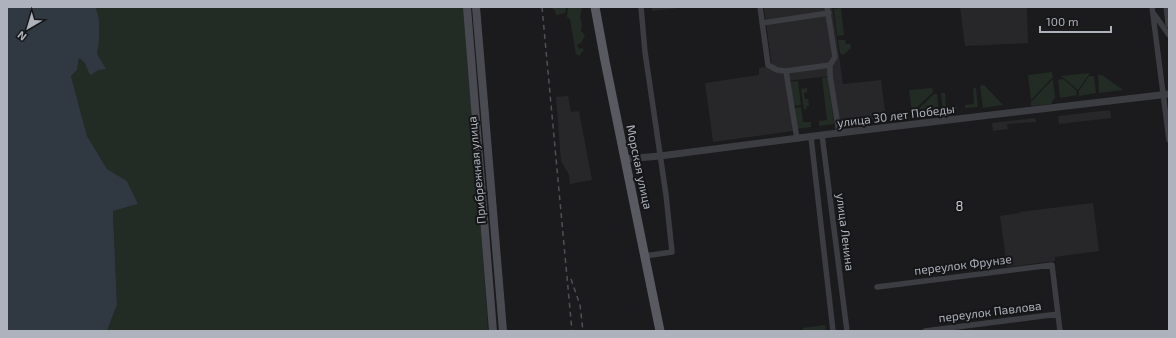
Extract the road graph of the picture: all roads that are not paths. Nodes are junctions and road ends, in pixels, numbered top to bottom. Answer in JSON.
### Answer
{"nodes":[{"id":1,"x":467,"y":7,"type":"edge"},
{"id":2,"x":476,"y":7,"type":"edge"},
{"id":3,"x":595,"y":7,"type":"edge"},
{"id":4,"x":640,"y":7,"type":"edge"},
{"id":5,"x":760,"y":7,"type":"edge"},
{"id":6,"x":1167,"y":7,"type":"edge"},
{"id":7,"x":828,"y":10,"type":"edge"},
{"id":8,"x":1153,"y":10,"type":"edge"},
{"id":9,"x":762,"y":23,"type":"junction"},
{"id":10,"x":1169,"y":24,"type":"edge"},
{"id":11,"x":1169,"y":35,"type":"edge"},
{"id":12,"x":830,"y":65,"type":"junction"},
{"id":13,"x":786,"y":71,"type":"junction"},
{"id":14,"x":1166,"y":94,"type":"edge"},
{"id":15,"x":839,"y":133,"type":"junction"},
{"id":16,"x":822,"y":135,"type":"junction"},
{"id":17,"x":811,"y":137,"type":"junction"},
{"id":18,"x":797,"y":139,"type":"junction"},
{"id":19,"x":1169,"y":140,"type":"edge"},
{"id":20,"x":660,"y":156,"type":"junction"},
{"id":21,"x":625,"y":159,"type":"junction"},
{"id":22,"x":644,"y":256,"type":"junction"},
{"id":23,"x":877,"y":287,"type":"dead end"},
{"id":24,"x":1056,"y":314,"type":"junction"},
{"id":25,"x":493,"y":331,"type":"edge"},
{"id":26,"x":503,"y":331,"type":"edge"},
{"id":27,"x":660,"y":331,"type":"edge"},
{"id":28,"x":833,"y":331,"type":"edge"},
{"id":29,"x":847,"y":331,"type":"edge"},
{"id":30,"x":926,"y":331,"type":"edge"},
{"id":31,"x":1060,"y":331,"type":"edge"}],
"edges":[{"from":1,"to":25,"type":"main road","name":"Прибрежная улица"},
{"from":2,"to":26,"type":"main road","name":"Прибрежная улица"},
{"from":3,"to":21,"type":"main road","name":"Морская улица"},
{"from":4,"to":20,"type":"street"},
{"from":5,"to":9,"type":"street"},
{"from":6,"to":10,"type":"street"},
{"from":7,"to":9,"type":"street"},
{"from":7,"to":12,"type":"street"},
{"from":8,"to":11,"type":"street"},
{"from":8,"to":14,"type":"street"},
{"from":9,"to":13,"type":"street"},
{"from":12,"to":13,"type":"street"},
{"from":12,"to":15,"type":"street"},
{"from":13,"to":18,"type":"street"},
{"from":14,"to":15,"type":"street","name":"улица 30 лет Победы"},
{"from":14,"to":19,"type":"street"},
{"from":15,"to":16,"type":"street","name":"улица 30 лет Победы"},
{"from":16,"to":17,"type":"street","name":"улица 30 лет Победы"},
{"from":16,"to":29,"type":"street","name":"улица Ленина"},
{"from":17,"to":18,"type":"street","name":"улица 30 лет Победы"},
{"from":17,"to":28,"type":"street","name":"улица Ленина"},
{"from":18,"to":20,"type":"street","name":"улица 30 лет Победы"},
{"from":20,"to":21,"type":"street","name":"улица 30 лет Победы"},
{"from":20,"to":22,"type":"street"},
{"from":21,"to":22,"type":"main road","name":"Морская улица"},
{"from":22,"to":27,"type":"main road","name":"Морская улица"},
{"from":23,"to":24,"type":"street","name":"переулок Фрунзе"},
{"from":24,"to":30,"type":"street","name":"переулок Павлова"},
{"from":24,"to":31,"type":"street"}]}
